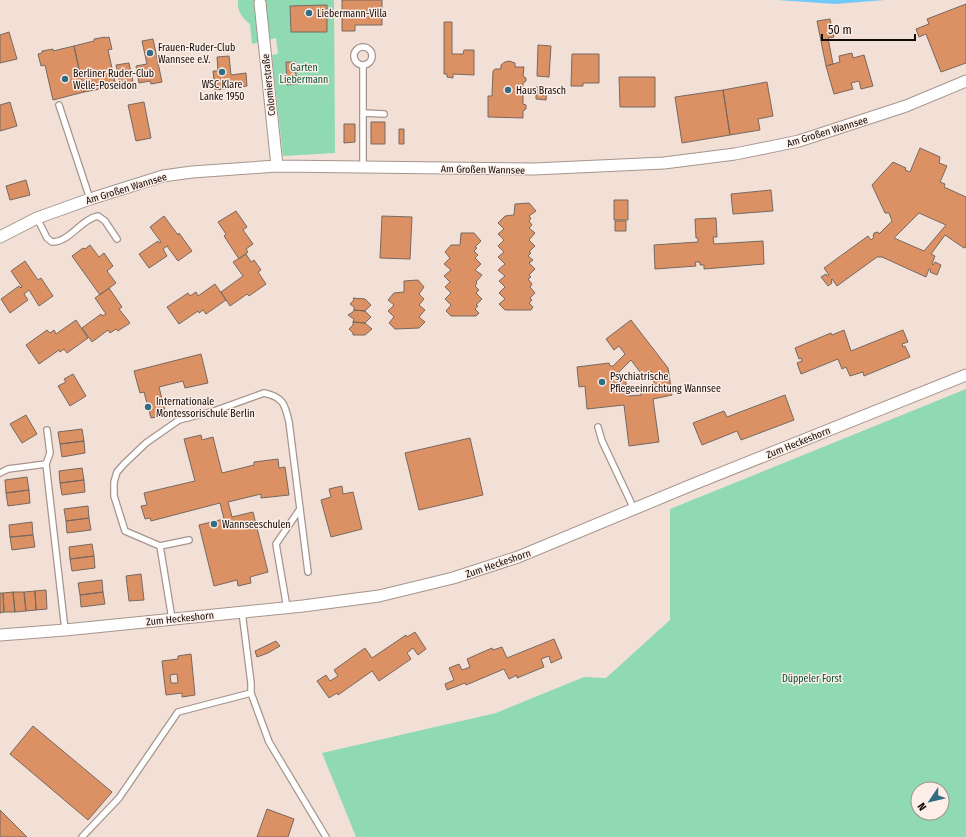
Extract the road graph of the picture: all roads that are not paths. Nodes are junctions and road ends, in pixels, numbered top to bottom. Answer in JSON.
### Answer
{"nodes":[{"id":1,"x":260,"y":3,"type":"dead end"},
{"id":2,"x":363,"y":65,"type":"dead end"},
{"id":3,"x":966,"y":81,"type":"edge"},
{"id":4,"x":59,"y":106,"type":"dead end"},
{"id":5,"x":363,"y":113,"type":"junction"},
{"id":6,"x":384,"y":114,"type":"dead end"},
{"id":7,"x":276,"y":166,"type":"junction"},
{"id":8,"x":363,"y":168,"type":"junction"},
{"id":9,"x":90,"y":199,"type":"junction"},
{"id":10,"x":37,"y":218,"type":"junction"},
{"id":11,"x":0,"y":237,"type":"edge"},
{"id":12,"x":117,"y":239,"type":"dead end"},
{"id":13,"x":966,"y":375,"type":"edge"},
{"id":14,"x":598,"y":427,"type":"dead end"},
{"id":15,"x":47,"y":430,"type":"dead end"},
{"id":16,"x":46,"y":464,"type":"junction"},
{"id":17,"x":0,"y":473,"type":"edge"},
{"id":18,"x":300,"y":509,"type":"junction"},
{"id":19,"x":634,"y":509,"type":"junction"},
{"id":20,"x":189,"y":540,"type":"dead end"},
{"id":21,"x":160,"y":546,"type":"junction"},
{"id":22,"x":308,"y":572,"type":"dead end"},
{"id":23,"x":287,"y":608,"type":"junction"},
{"id":24,"x":242,"y":612,"type":"junction"},
{"id":25,"x":172,"y":619,"type":"junction"},
{"id":26,"x":65,"y":630,"type":"junction"},
{"id":27,"x":0,"y":635,"type":"edge"},
{"id":28,"x":251,"y":693,"type":"junction"},
{"id":29,"x":82,"y":837,"type":"edge"},
{"id":30,"x":326,"y":837,"type":"edge"}],
"edges":[{"from":1,"to":7,"type":"street","name":"Colomierstraße"},
{"from":2,"to":5,"type":"lane"},
{"from":3,"to":8,"type":"street","name":"Am Großen Wannsee"},
{"from":4,"to":9,"type":"lane"},
{"from":5,"to":6,"type":"lane"},
{"from":5,"to":8,"type":"lane"},
{"from":7,"to":8,"type":"street","name":"Am Großen Wannsee"},
{"from":7,"to":9,"type":"street","name":"Am Großen Wannsee"},
{"from":9,"to":10,"type":"street","name":"Am Großen Wannsee"},
{"from":10,"to":11,"type":"street","name":"Am Großen Wannsee"},
{"from":10,"to":12,"type":"lane"},
{"from":13,"to":19,"type":"street","name":"Zum Heckeshorn"},
{"from":14,"to":19,"type":"lane"},
{"from":15,"to":16,"type":"lane"},
{"from":16,"to":17,"type":"lane"},
{"from":16,"to":26,"type":"lane"},
{"from":18,"to":21,"type":"lane"},
{"from":18,"to":22,"type":"lane"},
{"from":18,"to":23,"type":"lane"},
{"from":19,"to":23,"type":"street","name":"Zum Heckeshorn"},
{"from":20,"to":21,"type":"lane"},
{"from":21,"to":25,"type":"lane"},
{"from":23,"to":24,"type":"street","name":"Zum Heckeshorn"},
{"from":24,"to":25,"type":"street","name":"Zum Heckeshorn"},
{"from":24,"to":28,"type":"lane"},
{"from":25,"to":26,"type":"street","name":"Zum Heckeshorn"},
{"from":26,"to":27,"type":"street","name":"Zum Heckeshorn"},
{"from":28,"to":29,"type":"lane"},
{"from":28,"to":30,"type":"lane"}]}
